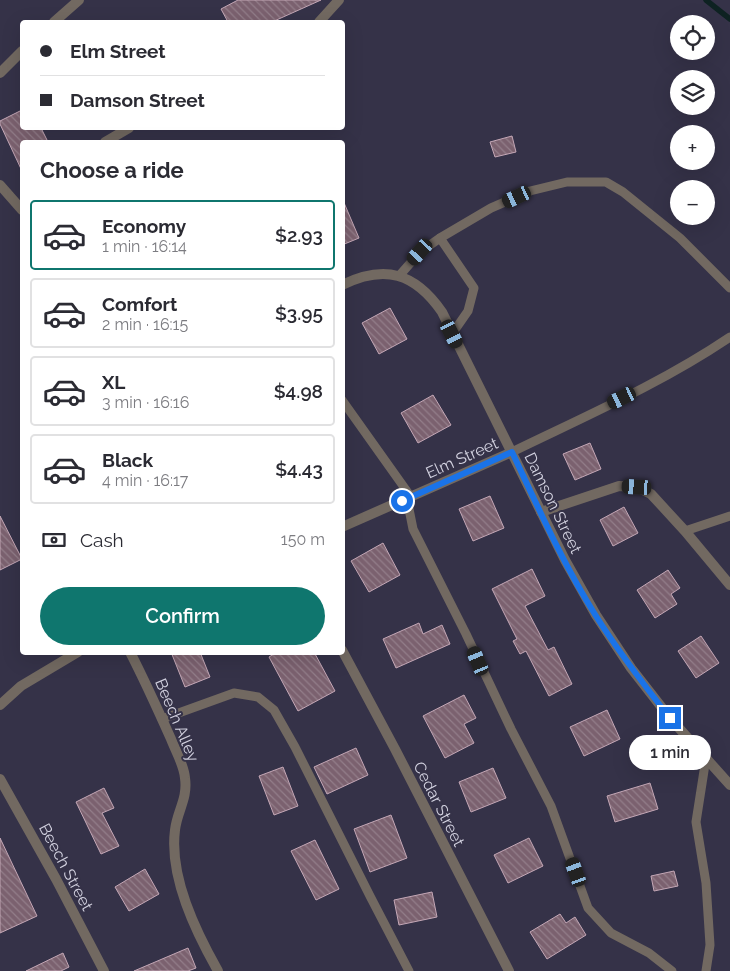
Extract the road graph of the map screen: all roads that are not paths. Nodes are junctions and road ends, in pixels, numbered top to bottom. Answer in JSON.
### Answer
{"nodes":[{"id":1,"x":79,"y":0,"type":"edge"},
{"id":2,"x":339,"y":0,"type":"edge"},
{"id":3,"x":56,"y":20,"type":"edge"},
{"id":4,"x":321,"y":20,"type":"edge"},
{"id":5,"x":20,"y":54,"type":"edge"},
{"id":6,"x":0,"y":73,"type":"edge"},
{"id":7,"x":126,"y":130,"type":"edge"},
{"id":8,"x":108,"y":140,"type":"edge"},
{"id":9,"x":0,"y":185,"type":"edge"},
{"id":10,"x":19,"y":197,"type":"edge"},
{"id":11,"x":440,"y":238,"type":"junction"},
{"id":12,"x":398,"y":276,"type":"junction"},
{"id":13,"x":345,"y":284,"type":"edge"},
{"id":14,"x":730,"y":288,"type":"edge"},
{"id":15,"x":452,"y":334,"type":"junction"},
{"id":16,"x":730,"y":337,"type":"edge"},
{"id":17,"x":345,"y":404,"type":"edge"},
{"id":18,"x":512,"y":452,"type":"junction"},
{"id":19,"x":409,"y":498,"type":"junction"},
{"id":20,"x":541,"y":512,"type":"junction"},
{"id":21,"x":730,"y":516,"type":"edge"},
{"id":22,"x":345,"y":525,"type":"edge"},
{"id":23,"x":685,"y":530,"type":"junction"},
{"id":24,"x":730,"y":585,"type":"edge"},
{"id":25,"x":73,"y":655,"type":"edge"},
{"id":26,"x":131,"y":655,"type":"edge"},
{"id":27,"x":345,"y":655,"type":"edge"},
{"id":28,"x":0,"y":705,"type":"edge"},
{"id":29,"x":162,"y":719,"type":"junction"},
{"id":30,"x":706,"y":758,"type":"junction"},
{"id":31,"x":0,"y":779,"type":"edge"},
{"id":32,"x":730,"y":785,"type":"edge"},
{"id":33,"x":104,"y":971,"type":"edge"},
{"id":34,"x":218,"y":971,"type":"edge"},
{"id":35,"x":409,"y":971,"type":"edge"},
{"id":36,"x":509,"y":971,"type":"edge"},
{"id":37,"x":672,"y":971,"type":"edge"},
{"id":38,"x":706,"y":971,"type":"edge"}],
"edges":[{"from":1,"to":3,"type":"street"},
{"from":2,"to":4,"type":"street"},
{"from":5,"to":6,"type":"street"},
{"from":7,"to":8,"type":"street"},
{"from":9,"to":10,"type":"street"},
{"from":11,"to":12,"type":"lane"},
{"from":11,"to":14,"type":"lane"},
{"from":11,"to":15,"type":"lane"},
{"from":12,"to":13,"type":"street","name":"Damson Street"},
{"from":12,"to":15,"type":"street","name":"Damson Street"},
{"from":15,"to":18,"type":"street","name":"Damson Street"},
{"from":16,"to":18,"type":"lane"},
{"from":17,"to":19,"type":"lane"},
{"from":18,"to":19,"type":"street","name":"Elm Street"},
{"from":18,"to":20,"type":"street","name":"Damson Street"},
{"from":19,"to":22,"type":"street","name":"Elm Street"},
{"from":19,"to":37,"type":"lane"},
{"from":20,"to":23,"type":"street"},
{"from":20,"to":30,"type":"street","name":"Damson Street"},
{"from":21,"to":23,"type":"lane"},
{"from":23,"to":24,"type":"street"},
{"from":25,"to":28,"type":"street"},
{"from":26,"to":29,"type":"street","name":"Beech Alley"},
{"from":27,"to":36,"type":"street","name":"Cedar Street"},
{"from":29,"to":34,"type":"street","name":"Beech Alley"},
{"from":29,"to":35,"type":"lane"},
{"from":30,"to":32,"type":"street","name":"Damson Street"},
{"from":30,"to":38,"type":"lane"},
{"from":31,"to":33,"type":"street","name":"Beech Street"}]}
